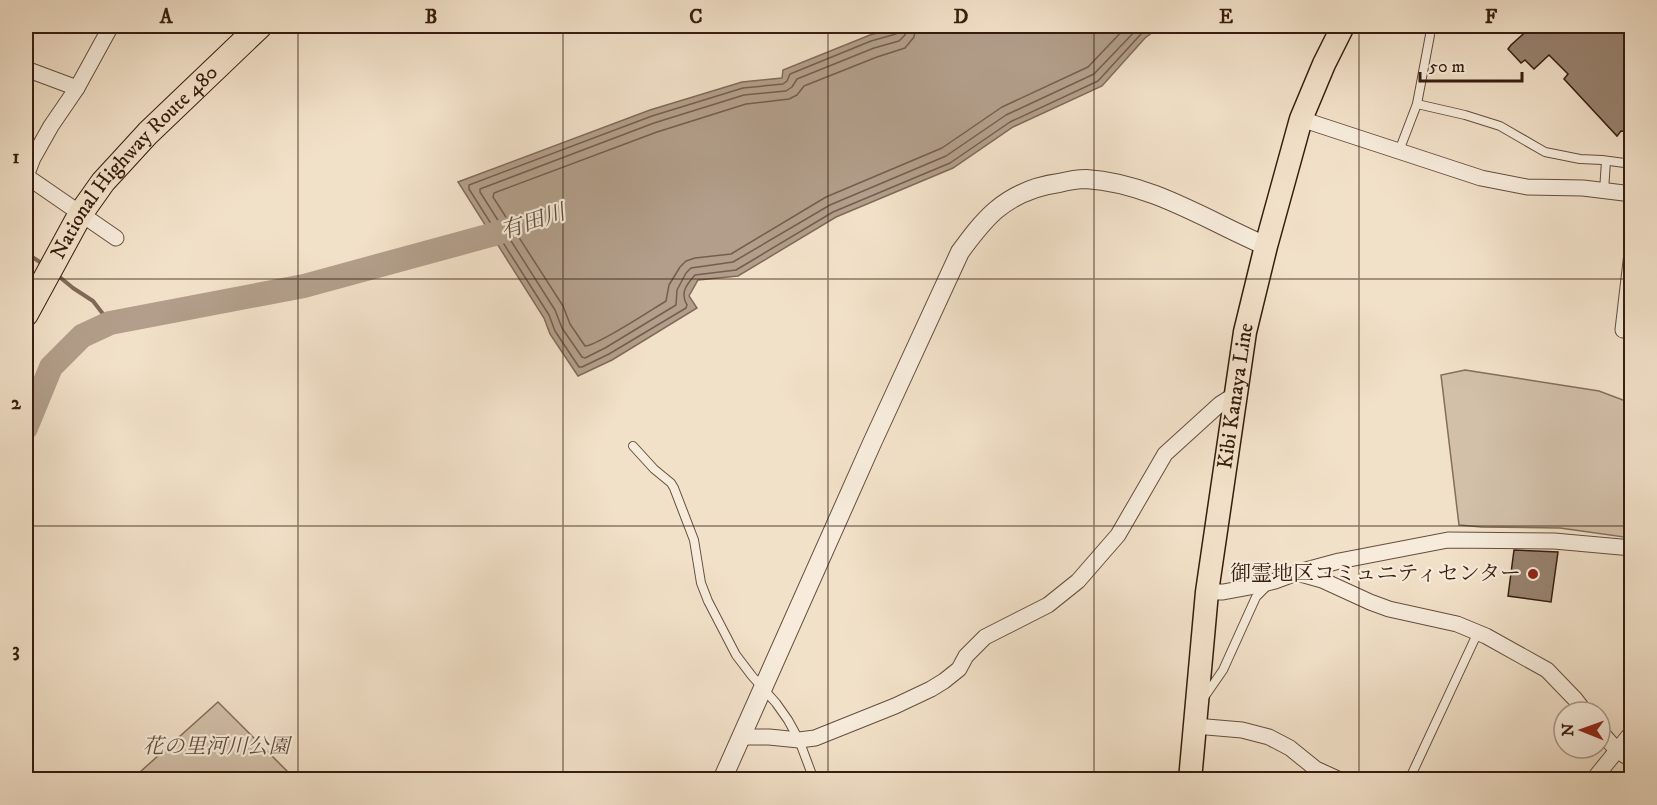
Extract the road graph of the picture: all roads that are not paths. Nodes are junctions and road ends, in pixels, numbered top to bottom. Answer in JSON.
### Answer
{"nodes":[{"id":1,"x":111,"y":26,"type":"edge"},
{"id":2,"x":260,"y":26,"type":"edge"},
{"id":3,"x":1343,"y":26,"type":"edge"},
{"id":4,"x":1430,"y":35,"type":"dead end"},
{"id":5,"x":26,"y":69,"type":"edge"},
{"id":6,"x":77,"y":88,"type":"junction"},
{"id":7,"x":1416,"y":104,"type":"junction"},
{"id":8,"x":1301,"y":119,"type":"junction"},
{"id":9,"x":1399,"y":151,"type":"junction"},
{"id":10,"x":1606,"y":161,"type":"junction"},
{"id":11,"x":1632,"y":164,"type":"edge"},
{"id":12,"x":26,"y":176,"type":"edge"},
{"id":13,"x":1604,"y":191,"type":"junction"},
{"id":14,"x":1632,"y":194,"type":"edge"},
{"id":15,"x":81,"y":213,"type":"junction"},
{"id":16,"x":116,"y":238,"type":"dead end"},
{"id":17,"x":1266,"y":246,"type":"junction"},
{"id":18,"x":1632,"y":253,"type":"edge"},
{"id":19,"x":26,"y":314,"type":"edge"},
{"id":20,"x":1623,"y":330,"type":"dead end"},
{"id":21,"x":1236,"y":394,"type":"junction"},
{"id":22,"x":633,"y":446,"type":"dead end"},
{"id":23,"x":1632,"y":548,"type":"edge"},
{"id":24,"x":1296,"y":573,"type":"junction"},
{"id":25,"x":1275,"y":581,"type":"junction"},
{"id":26,"x":1207,"y":592,"type":"junction"},
{"id":27,"x":1478,"y":632,"type":"junction"},
{"id":28,"x":762,"y":688,"type":"junction"},
{"id":29,"x":1576,"y":700,"type":"edge"},
{"id":30,"x":1196,"y":719,"type":"junction"},
{"id":31,"x":1632,"y":732,"type":"edge"},
{"id":32,"x":740,"y":737,"type":"junction"},
{"id":33,"x":799,"y":740,"type":"junction"},
{"id":34,"x":1612,"y":743,"type":"edge"},
{"id":35,"x":1625,"y":755,"type":"edge"},
{"id":36,"x":722,"y":780,"type":"edge"},
{"id":37,"x":814,"y":780,"type":"edge"},
{"id":38,"x":1190,"y":780,"type":"edge"},
{"id":39,"x":1340,"y":780,"type":"edge"},
{"id":40,"x":1408,"y":780,"type":"edge"},
{"id":41,"x":1593,"y":780,"type":"edge"}],
"edges":[{"from":1,"to":6,"type":"street"},
{"from":2,"to":15,"type":"highway","name":"National Highway Route 480"},
{"from":3,"to":8,"type":"main road","name":"Kibi Kanaya Line"},
{"from":4,"to":7,"type":"lane"},
{"from":5,"to":6,"type":"street"},
{"from":6,"to":12,"type":"street"},
{"from":7,"to":9,"type":"lane"},
{"from":7,"to":10,"type":"lane"},
{"from":8,"to":9,"type":"street"},
{"from":8,"to":17,"type":"main road","name":"Kibi Kanaya Line"},
{"from":9,"to":13,"type":"street"},
{"from":10,"to":11,"type":"lane"},
{"from":10,"to":13,"type":"lane"},
{"from":12,"to":15,"type":"street"},
{"from":13,"to":14,"type":"street"},
{"from":15,"to":16,"type":"street"},
{"from":15,"to":19,"type":"highway","name":"National Highway Route 480"},
{"from":17,"to":21,"type":"main road","name":"Kibi Kanaya Line"},
{"from":17,"to":28,"type":"street"},
{"from":18,"to":20,"type":"street"},
{"from":21,"to":26,"type":"main road","name":"Kibi Kanaya Line"},
{"from":21,"to":33,"type":"street"},
{"from":22,"to":28,"type":"lane"},
{"from":23,"to":24,"type":"street"},
{"from":24,"to":25,"type":"street"},
{"from":24,"to":27,"type":"street"},
{"from":25,"to":26,"type":"street"},
{"from":25,"to":30,"type":"lane"},
{"from":26,"to":30,"type":"main road","name":"Kibi Kanaya Line"},
{"from":27,"to":29,"type":"street"},
{"from":27,"to":40,"type":"lane"},
{"from":28,"to":32,"type":"street"},
{"from":28,"to":33,"type":"lane"},
{"from":30,"to":38,"type":"main road","name":"Kibi Kanaya Line"},
{"from":30,"to":39,"type":"street"},
{"from":31,"to":35,"type":"street"},
{"from":32,"to":33,"type":"street"},
{"from":32,"to":36,"type":"street"},
{"from":33,"to":37,"type":"lane"},
{"from":34,"to":35,"type":"street"},
{"from":35,"to":41,"type":"street"}]}
